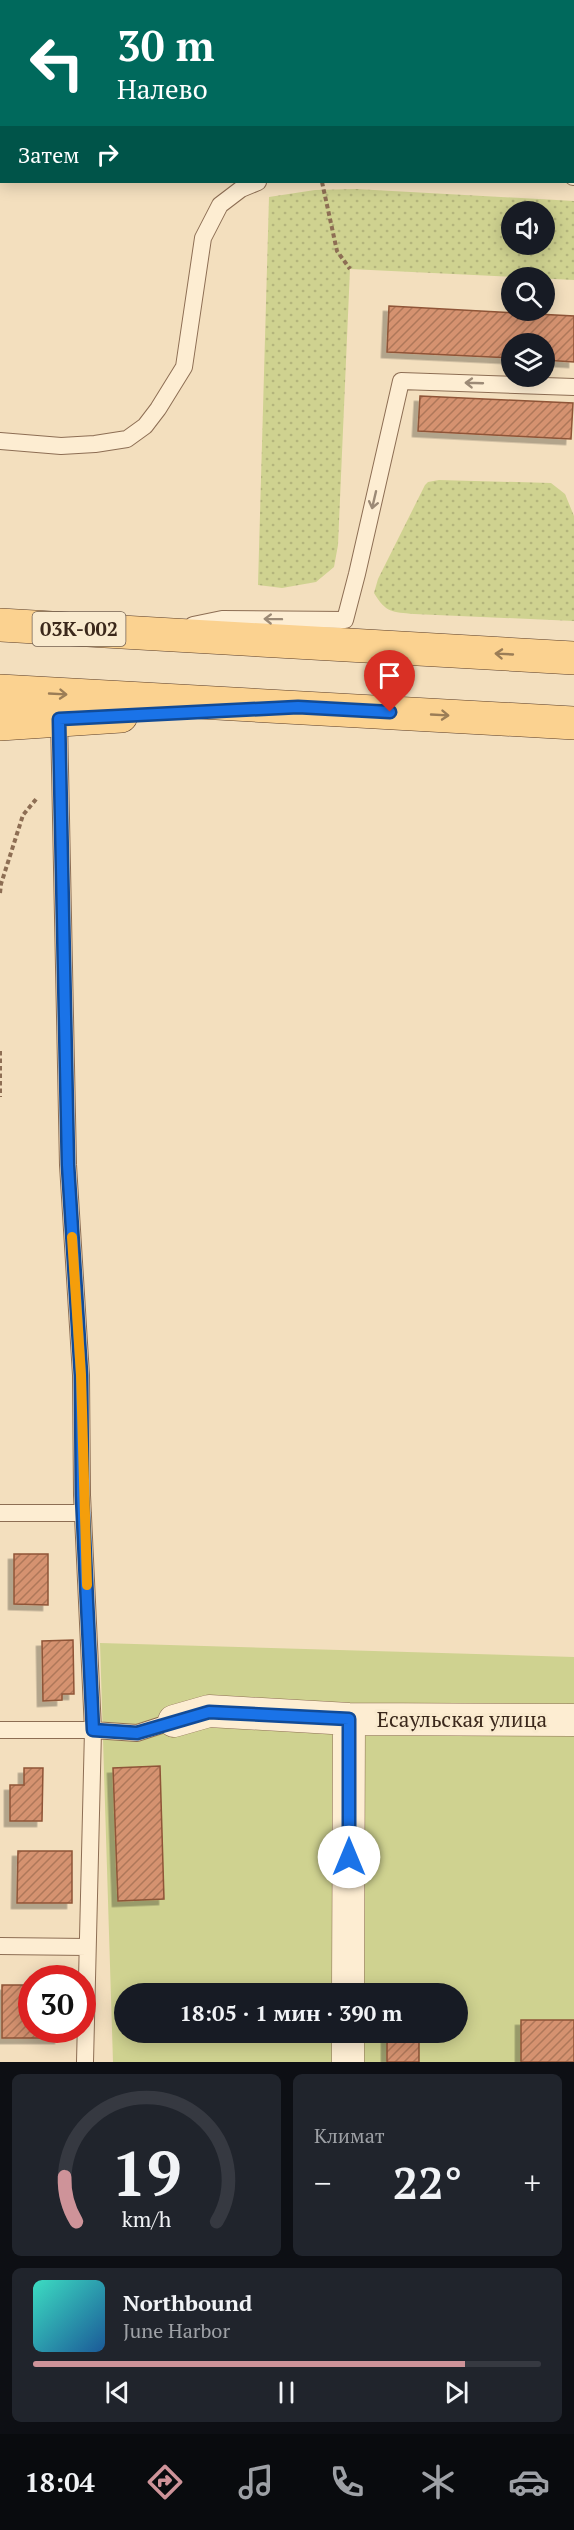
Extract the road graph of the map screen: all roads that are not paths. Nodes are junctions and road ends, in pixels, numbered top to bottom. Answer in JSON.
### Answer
{"nodes":[{"id":1,"x":241,"y":185,"type":"edge"},
{"id":2,"x":574,"y":387,"type":"edge"},
{"id":3,"x":0,"y":441,"type":"edge"},
{"id":4,"x":0,"y":610,"type":"edge"},
{"id":5,"x":0,"y":625,"type":"edge"},
{"id":6,"x":159,"y":633,"type":"junction"},
{"id":7,"x":574,"y":658,"type":"edge"},
{"id":8,"x":0,"y":691,"type":"edge"},
{"id":9,"x":298,"y":707,"type":"junction"},
{"id":10,"x":59,"y":719,"type":"junction"},
{"id":11,"x":574,"y":723,"type":"edge"},
{"id":12,"x":0,"y":724,"type":"edge"},
{"id":13,"x":0,"y":1513,"type":"edge"},
{"id":14,"x":83,"y":1513,"type":"junction"},
{"id":15,"x":349,"y":1719,"type":"junction"},
{"id":16,"x":574,"y":1720,"type":"edge"},
{"id":17,"x":174,"y":1722,"type":"joint"},
{"id":18,"x":0,"y":1730,"type":"edge"},
{"id":19,"x":93,"y":1730,"type":"junction"},
{"id":20,"x":0,"y":1946,"type":"edge"},
{"id":21,"x":87,"y":1947,"type":"junction"},
{"id":22,"x":348,"y":1983,"type":"edge"},
{"id":23,"x":348,"y":2043,"type":"edge"},
{"id":24,"x":85,"y":2062,"type":"edge"},
{"id":25,"x":348,"y":2062,"type":"edge"}],
"edges":[{"from":1,"to":3,"type":"lane"},
{"from":2,"to":6,"type":"lane","one_way":true},
{"from":4,"to":6,"type":"main road"},
{"from":5,"to":6,"type":"main road","number":"03К-002"},
{"from":7,"to":6,"type":"main road","number":"03К-002","one_way":true},
{"from":8,"to":9,"type":"main road","one_way":true},
{"from":9,"to":10,"type":"main road"},
{"from":9,"to":11,"type":"main road","one_way":true},
{"from":10,"to":12,"type":"main road"},
{"from":10,"to":14,"type":"lane"},
{"from":13,"to":14,"type":"lane"},
{"from":14,"to":19,"type":"lane"},
{"from":15,"to":16,"type":"street","name":"Есаульская улица"},
{"from":15,"to":17,"type":"street","name":"Есаульская улица"},
{"from":15,"to":22,"type":"street"},
{"from":17,"to":19,"type":"lane"},
{"from":18,"to":19,"type":"lane"},
{"from":19,"to":21,"type":"lane"},
{"from":20,"to":21,"type":"lane"},
{"from":21,"to":24,"type":"lane"},
{"from":23,"to":25,"type":"street"}]}
